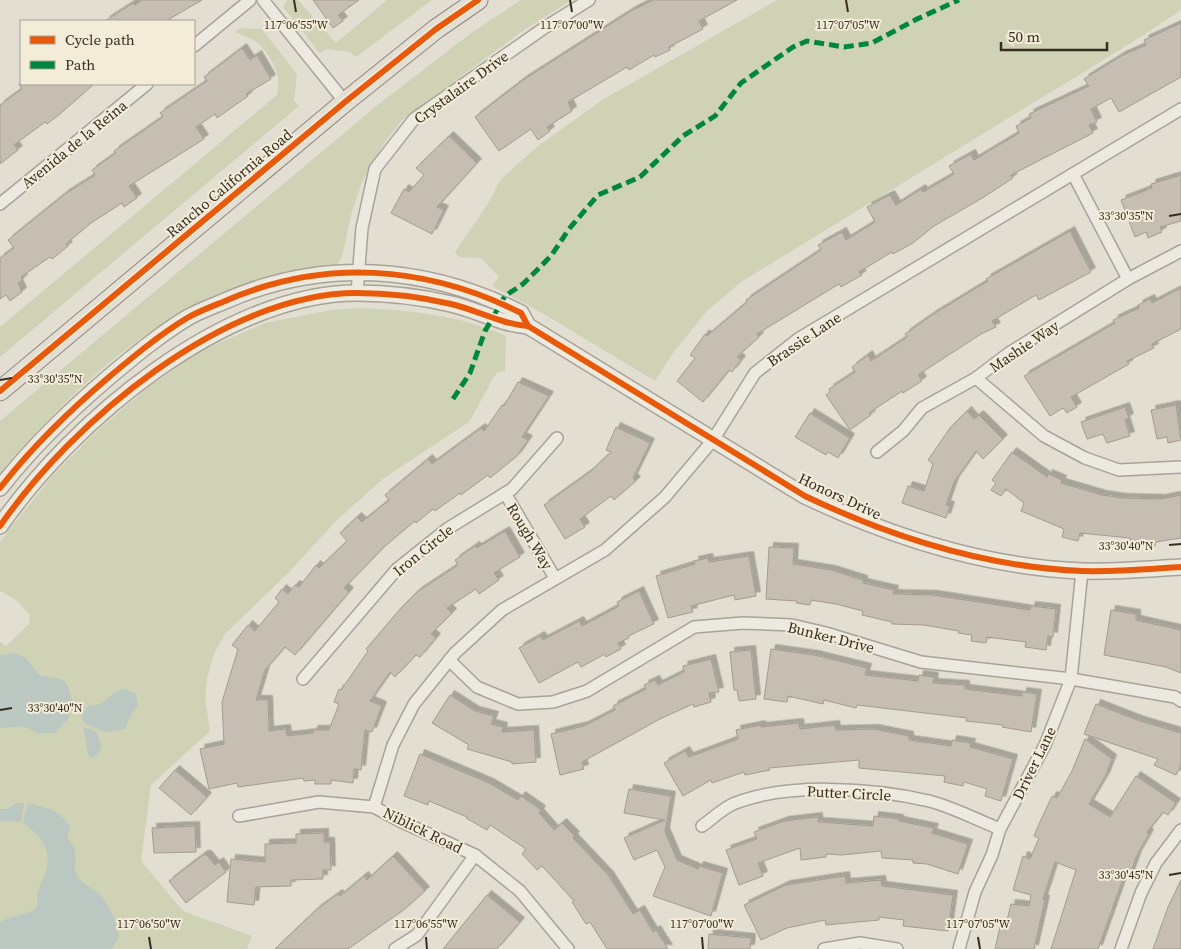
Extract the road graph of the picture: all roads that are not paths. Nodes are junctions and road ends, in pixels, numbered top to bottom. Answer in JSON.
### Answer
{"nodes":[{"id":1,"x":250,"y":0,"type":"edge"},
{"id":2,"x":263,"y":0,"type":"edge"},
{"id":3,"x":478,"y":0,"type":"edge"},
{"id":4,"x":589,"y":0,"type":"edge"},
{"id":5,"x":195,"y":45,"type":"edge"},
{"id":6,"x":146,"y":85,"type":"edge"},
{"id":7,"x":345,"y":102,"type":"junction"},
{"id":8,"x":1181,"y":109,"type":"edge"},
{"id":9,"x":1072,"y":174,"type":"junction"},
{"id":10,"x":0,"y":204,"type":"edge"},
{"id":11,"x":1181,"y":252,"type":"edge"},
{"id":12,"x":358,"y":271,"type":"junction"},
{"id":13,"x":1128,"y":279,"type":"junction"},
{"id":14,"x":358,"y":293,"type":"junction"},
{"id":15,"x":528,"y":326,"type":"junction"},
{"id":16,"x":976,"y":378,"type":"junction"},
{"id":17,"x":0,"y":391,"type":"edge"},
{"id":18,"x":557,"y":438,"type":"dead end"},
{"id":19,"x":713,"y":440,"type":"junction"},
{"id":20,"x":877,"y":452,"type":"dead end"},
{"id":21,"x":1181,"y":467,"type":"edge"},
{"id":22,"x":0,"y":488,"type":"edge"},
{"id":23,"x":504,"y":493,"type":"junction"},
{"id":24,"x":0,"y":526,"type":"edge"},
{"id":25,"x":1181,"y":567,"type":"edge"},
{"id":26,"x":1082,"y":571,"type":"junction"},
{"id":27,"x":555,"y":578,"type":"junction"},
{"id":28,"x":449,"y":660,"type":"junction"},
{"id":29,"x":302,"y":679,"type":"dead end"},
{"id":30,"x":1071,"y":679,"type":"junction"},
{"id":31,"x":1181,"y":701,"type":"edge"},
{"id":32,"x":374,"y":806,"type":"junction"},
{"id":33,"x":239,"y":816,"type":"dead end"},
{"id":34,"x":702,"y":826,"type":"dead end"},
{"id":35,"x":1000,"y":829,"type":"junction"},
{"id":36,"x":1181,"y":830,"type":"edge"},
{"id":37,"x":475,"y":855,"type":"junction"},
{"id":38,"x":396,"y":949,"type":"edge"},
{"id":39,"x":568,"y":949,"type":"edge"},
{"id":40,"x":824,"y":949,"type":"edge"},
{"id":41,"x":897,"y":949,"type":"edge"},
{"id":42,"x":959,"y":949,"type":"edge"},
{"id":43,"x":1122,"y":949,"type":"edge"}],
"edges":[{"from":1,"to":5,"type":"street"},
{"from":2,"to":7,"type":"street"},
{"from":3,"to":7,"type":"main road","name":"Rancho California Road"},
{"from":4,"to":12,"type":"street","name":"Crystalaire Drive"},
{"from":6,"to":10,"type":"street","name":"Avenida de la Reina"},
{"from":7,"to":17,"type":"main road","name":"Rancho California Road"},
{"from":8,"to":9,"type":"street","name":"Brassie Lane"},
{"from":9,"to":13,"type":"street"},
{"from":9,"to":19,"type":"street","name":"Brassie Lane"},
{"from":11,"to":13,"type":"street","name":"Mashie Way"},
{"from":12,"to":14,"type":"street","name":"Crystalaire Drive"},
{"from":12,"to":15,"type":"street","name":"Honors Drive"},
{"from":12,"to":22,"type":"street","name":"Honors Drive"},
{"from":13,"to":16,"type":"street","name":"Mashie Way"},
{"from":14,"to":15,"type":"street","name":"Honors Drive"},
{"from":14,"to":24,"type":"street","name":"Honors Drive"},
{"from":15,"to":19,"type":"street","name":"Honors Drive"},
{"from":16,"to":20,"type":"street","name":"Mashie Way"},
{"from":16,"to":21,"type":"street"},
{"from":18,"to":23,"type":"street","name":"Iron Circle"},
{"from":19,"to":26,"type":"street","name":"Honors Drive"},
{"from":19,"to":27,"type":"street","name":"Brassie Lane"},
{"from":23,"to":27,"type":"street","name":"Rough Way"},
{"from":23,"to":29,"type":"street","name":"Iron Circle"},
{"from":25,"to":26,"type":"street","name":"Honors Drive"},
{"from":26,"to":30,"type":"street","name":"Driver Lane"},
{"from":27,"to":28,"type":"street","name":"Brassie Lane"},
{"from":28,"to":30,"type":"street","name":"Bunker Drive"},
{"from":28,"to":32,"type":"street","name":"Brassie Lane"},
{"from":30,"to":31,"type":"street","name":"Bunker Drive"},
{"from":30,"to":35,"type":"street","name":"Driver Lane"},
{"from":32,"to":33,"type":"street","name":"Niblick Road"},
{"from":32,"to":37,"type":"street","name":"Niblick Road"},
{"from":34,"to":35,"type":"street","name":"Putter Circle"},
{"from":35,"to":42,"type":"street","name":"Driver Lane"},
{"from":36,"to":43,"type":"street"},
{"from":37,"to":38,"type":"street"},
{"from":37,"to":39,"type":"street","name":"Niblick Road"},
{"from":40,"to":41,"type":"street"}]}
